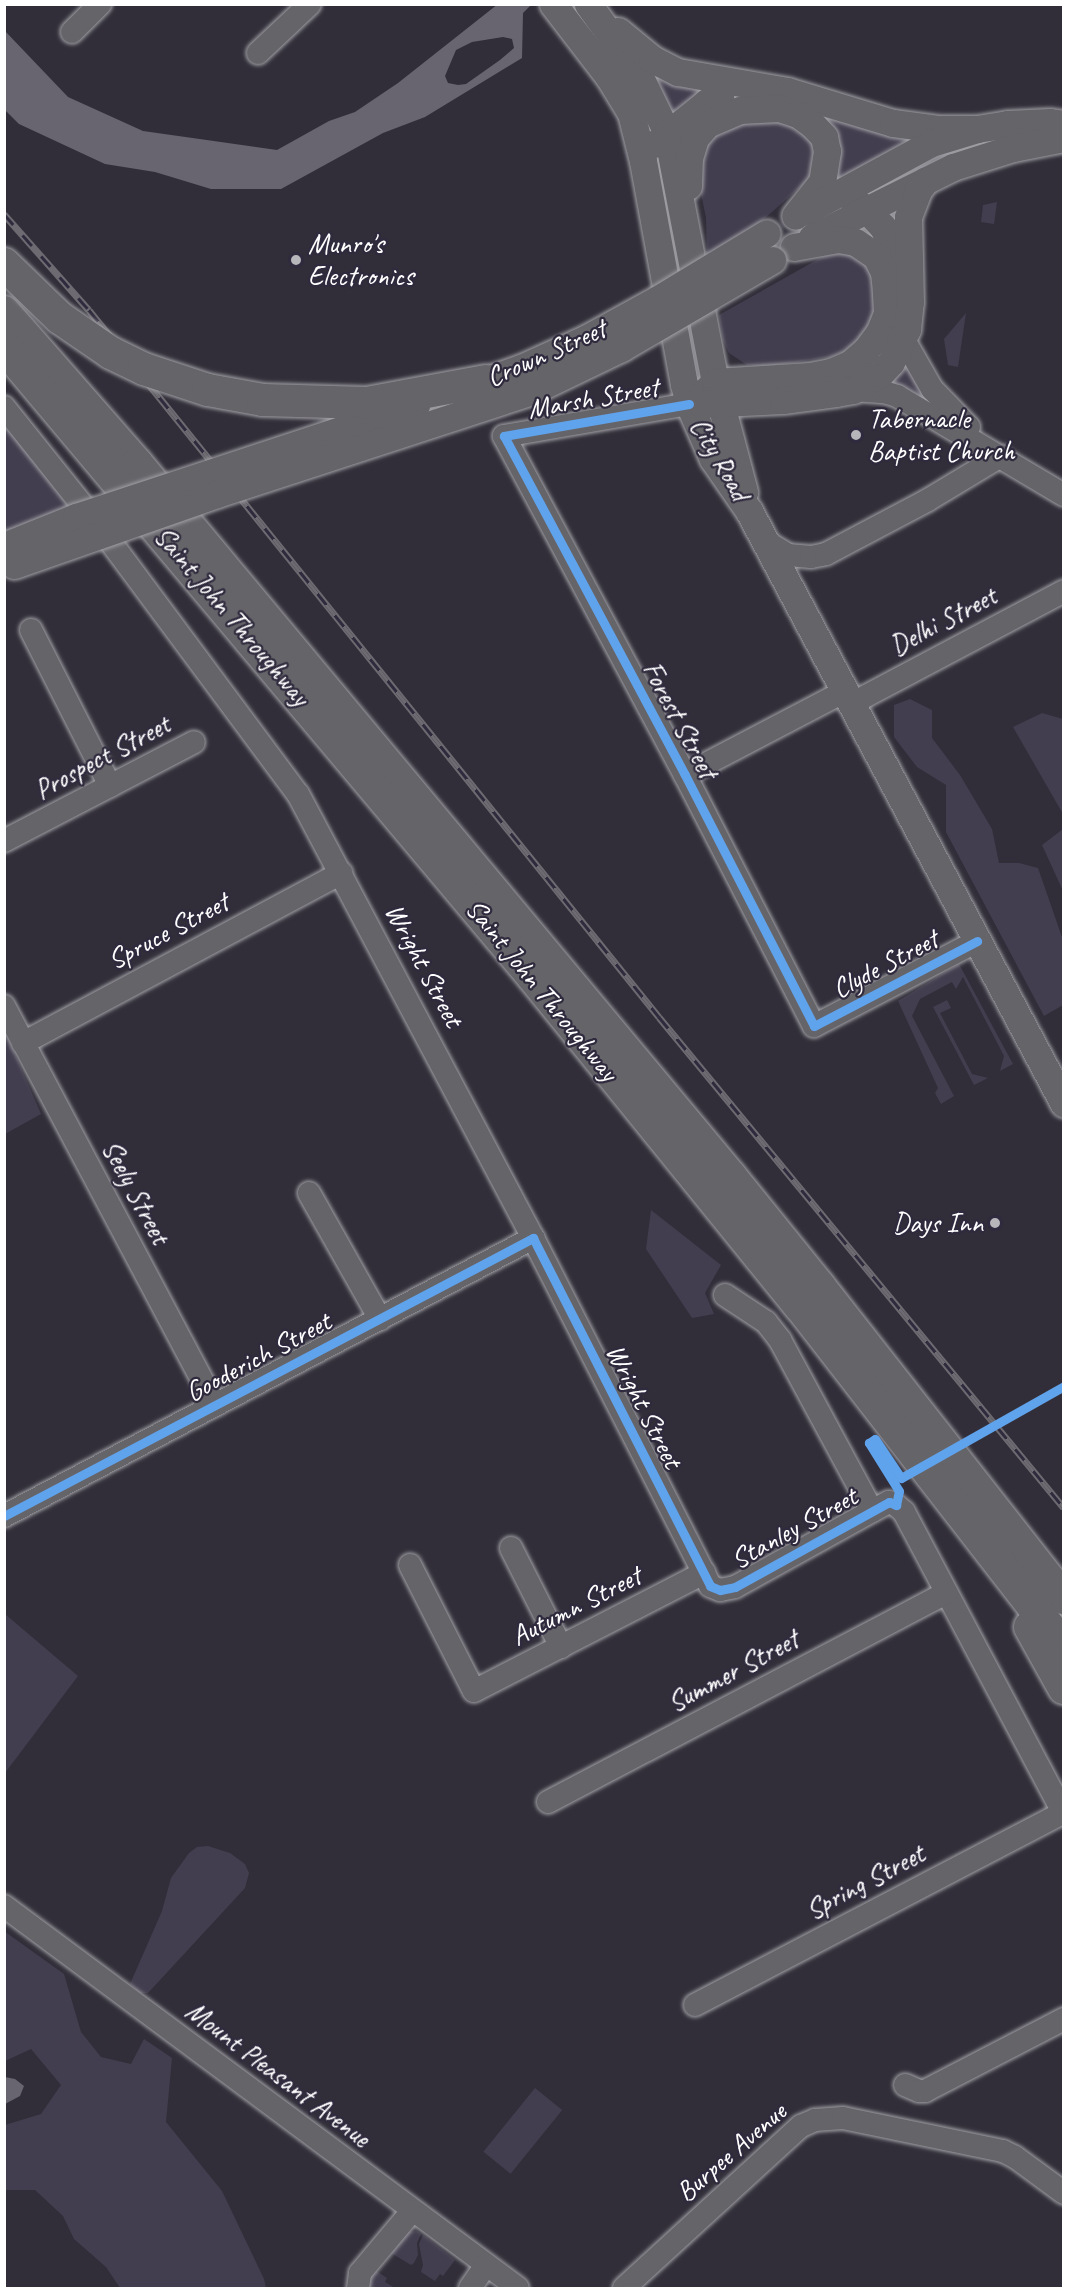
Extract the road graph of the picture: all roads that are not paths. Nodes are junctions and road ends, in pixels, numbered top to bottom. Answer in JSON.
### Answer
{"nodes":[{"id":1,"x":100,"y":4,"type":"edge"},
{"id":2,"x":310,"y":4,"type":"edge"},
{"id":3,"x":554,"y":6,"type":"edge"},
{"id":4,"x":591,"y":8,"type":"edge"},
{"id":5,"x":72,"y":32,"type":"dead end"},
{"id":6,"x":258,"y":53,"type":"dead end"},
{"id":7,"x":765,"y":87,"type":"junction"},
{"id":8,"x":1064,"y":124,"type":"edge"},
{"id":9,"x":977,"y":129,"type":"junction"},
{"id":10,"x":667,"y":133,"type":"junction"},
{"id":11,"x":1064,"y":138,"type":"edge"},
{"id":12,"x":643,"y":160,"type":"junction"},
{"id":13,"x":926,"y":180,"type":"junction"},
{"id":14,"x":840,"y":192,"type":"junction"},
{"id":15,"x":866,"y":209,"type":"junction"},
{"id":16,"x":795,"y":216,"type":"junction"},
{"id":17,"x":690,"y":247,"type":"junction"},
{"id":18,"x":783,"y":254,"type":"junction"},
{"id":19,"x":4,"y":264,"type":"edge"},
{"id":20,"x":909,"y":285,"type":"junction"},
{"id":21,"x":4,"y":312,"type":"edge"},
{"id":22,"x":903,"y":338,"type":"junction"},
{"id":23,"x":4,"y":347,"type":"edge"},
{"id":24,"x":486,"y":381,"type":"junction"},
{"id":25,"x":853,"y":390,"type":"junction"},
{"id":26,"x":718,"y":393,"type":"junction"},
{"id":27,"x":689,"y":404,"type":"junction"},
{"id":28,"x":4,"y":407,"type":"edge"},
{"id":29,"x":504,"y":436,"type":"joint"},
{"id":30,"x":1001,"y":456,"type":"junction"},
{"id":31,"x":1064,"y":495,"type":"edge"},
{"id":32,"x":749,"y":511,"type":"junction"},
{"id":33,"x":765,"y":541,"type":"junction"},
{"id":34,"x":8,"y":560,"type":"edge"},
{"id":35,"x":1064,"y":591,"type":"edge"},
{"id":36,"x":31,"y":630,"type":"dead end"},
{"id":37,"x":847,"y":698,"type":"junction"},
{"id":38,"x":194,"y":742,"type":"dead end"},
{"id":39,"x":685,"y":775,"type":"junction"},
{"id":40,"x":110,"y":786,"type":"junction"},
{"id":41,"x":4,"y":841,"type":"edge"},
{"id":42,"x":341,"y":873,"type":"junction"},
{"id":43,"x":977,"y":941,"type":"junction"},
{"id":44,"x":4,"y":1006,"type":"edge"},
{"id":45,"x":814,"y":1026,"type":"joint"},
{"id":46,"x":23,"y":1043,"type":"junction"},
{"id":47,"x":1064,"y":1104,"type":"edge"},
{"id":48,"x":309,"y":1193,"type":"dead end"},
{"id":49,"x":533,"y":1238,"type":"junction"},
{"id":50,"x":725,"y":1294,"type":"dead end"},
{"id":51,"x":380,"y":1319,"type":"junction"},
{"id":52,"x":215,"y":1405,"type":"junction"},
{"id":53,"x":915,"y":1454,"type":"junction"},
{"id":54,"x":885,"y":1506,"type":"junction"},
{"id":55,"x":4,"y":1516,"type":"edge"},
{"id":56,"x":511,"y":1548,"type":"dead end"},
{"id":57,"x":410,"y":1565,"type":"dead end"},
{"id":58,"x":704,"y":1573,"type":"junction"},
{"id":59,"x":720,"y":1590,"type":"joint"},
{"id":60,"x":946,"y":1593,"type":"junction"},
{"id":61,"x":1064,"y":1599,"type":"edge"},
{"id":62,"x":1064,"y":1646,"type":"edge"},
{"id":63,"x":561,"y":1647,"type":"junction"},
{"id":64,"x":1064,"y":1688,"type":"edge"},
{"id":65,"x":548,"y":1802,"type":"dead end"},
{"id":66,"x":1063,"y":1814,"type":"edge"},
{"id":67,"x":4,"y":1906,"type":"edge"},
{"id":68,"x":695,"y":2005,"type":"dead end"},
{"id":69,"x":1064,"y":2019,"type":"edge"},
{"id":70,"x":905,"y":2085,"type":"dead end"},
{"id":71,"x":1064,"y":2193,"type":"edge"},
{"id":72,"x":412,"y":2211,"type":"junction"},
{"id":73,"x":486,"y":2265,"type":"junction"},
{"id":74,"x":358,"y":2289,"type":"edge"},
{"id":75,"x":470,"y":2289,"type":"edge"},
{"id":76,"x":518,"y":2289,"type":"edge"},
{"id":77,"x":624,"y":2289,"type":"edge"}],
"edges":[{"from":1,"to":5,"type":"street"},
{"from":2,"to":6,"type":"street"},
{"from":3,"to":12,"type":"main road","name":"City Road"},
{"from":4,"to":7,"type":"main road"},
{"from":4,"to":10,"type":"main road","name":"City Road"},
{"from":7,"to":9,"type":"main road"},
{"from":7,"to":10,"type":"main road"},
{"from":8,"to":9,"type":"main road","name":"Crown Street"},
{"from":9,"to":14,"type":"main road","name":"Crown Street"},
{"from":10,"to":12,"type":"main road"},
{"from":10,"to":17,"type":"main road","name":"City Road"},
{"from":11,"to":13,"type":"main road","name":"Crown Street"},
{"from":12,"to":27,"type":"main road","name":"City Road"},
{"from":13,"to":15,"type":"main road","name":"Crown Street"},
{"from":13,"to":20,"type":"main road"},
{"from":14,"to":15,"type":"main road"},
{"from":14,"to":16,"type":"main road","name":"Crown Street"},
{"from":15,"to":18,"type":"main road","name":"Crown Street"},
{"from":15,"to":20,"type":"main road"},
{"from":16,"to":17,"type":"main road"},
{"from":16,"to":24,"type":"main road","name":"Crown Street","bridge":true},
{"from":17,"to":26,"type":"main road","name":"City Road"},
{"from":18,"to":26,"type":"main road"},
{"from":18,"to":34,"type":"main road","name":"Crown Street","bridge":true},
{"from":19,"to":24,"type":"highway","bridge":true},
{"from":20,"to":22,"type":"main road"},
{"from":21,"to":61,"type":"highway","name":"Saint John Throughway"},
{"from":22,"to":25,"type":"main road"},
{"from":22,"to":30,"type":"street"},
{"from":23,"to":53,"type":"highway","name":"Saint John Throughway"},
{"from":24,"to":34,"type":"main road","name":"Crown Street","bridge":true},
{"from":25,"to":26,"type":"main road"},
{"from":25,"to":30,"type":"street"},
{"from":26,"to":27,"type":"main road"},
{"from":26,"to":32,"type":"main road","name":"City Road"},
{"from":27,"to":29,"type":"street","name":"Marsh Street"},
{"from":27,"to":32,"type":"main road","name":"City Road"},
{"from":28,"to":42,"type":"street","name":"Wright Street"},
{"from":29,"to":39,"type":"street","name":"Forest Street"},
{"from":30,"to":31,"type":"street"},
{"from":30,"to":33,"type":"street"},
{"from":32,"to":33,"type":"main road"},
{"from":33,"to":37,"type":"main road"},
{"from":35,"to":37,"type":"street","name":"Delhi Street"},
{"from":36,"to":40,"type":"street"},
{"from":37,"to":39,"type":"street","name":"Delhi Street"},
{"from":37,"to":43,"type":"main road"},
{"from":38,"to":40,"type":"street","name":"Prospect Street"},
{"from":39,"to":45,"type":"street","name":"Forest Street"},
{"from":40,"to":41,"type":"street","name":"Prospect Street"},
{"from":42,"to":46,"type":"street","name":"Spruce Street"},
{"from":42,"to":49,"type":"street","name":"Wright Street"},
{"from":43,"to":45,"type":"street","name":"Clyde Street"},
{"from":43,"to":47,"type":"main road"},
{"from":44,"to":46,"type":"street","name":"Seely Street"},
{"from":46,"to":52,"type":"street","name":"Seely Street"},
{"from":48,"to":51,"type":"street"},
{"from":49,"to":51,"type":"street","name":"Gooderich Street"},
{"from":49,"to":58,"type":"street","name":"Wright Street"},
{"from":50,"to":54,"type":"street"},
{"from":51,"to":52,"type":"street","name":"Gooderich Street"},
{"from":52,"to":55,"type":"street","name":"Gooderich Street"},
{"from":53,"to":62,"type":"highway","name":"Saint John Throughway"},
{"from":53,"to":64,"type":"highway"},
{"from":54,"to":59,"type":"street","name":"Stanley Street"},
{"from":54,"to":60,"type":"street"},
{"from":56,"to":63,"type":"street"},
{"from":57,"to":63,"type":"street","name":"Autumn Street"},
{"from":58,"to":59,"type":"street","name":"Wright Street"},
{"from":58,"to":63,"type":"street","name":"Autumn Street"},
{"from":60,"to":65,"type":"street","name":"Summer Street"},
{"from":60,"to":66,"type":"street"},
{"from":66,"to":68,"type":"street","name":"Spring Street"},
{"from":67,"to":72,"type":"street","name":"Mount Pleasant Avenue"},
{"from":69,"to":70,"type":"street"},
{"from":71,"to":77,"type":"street","name":"Burpee Avenue"},
{"from":72,"to":73,"type":"street","name":"Mount Pleasant Avenue"},
{"from":72,"to":74,"type":"street"},
{"from":73,"to":75,"type":"street"},
{"from":73,"to":76,"type":"street","name":"Mount Pleasant Avenue"}]}
